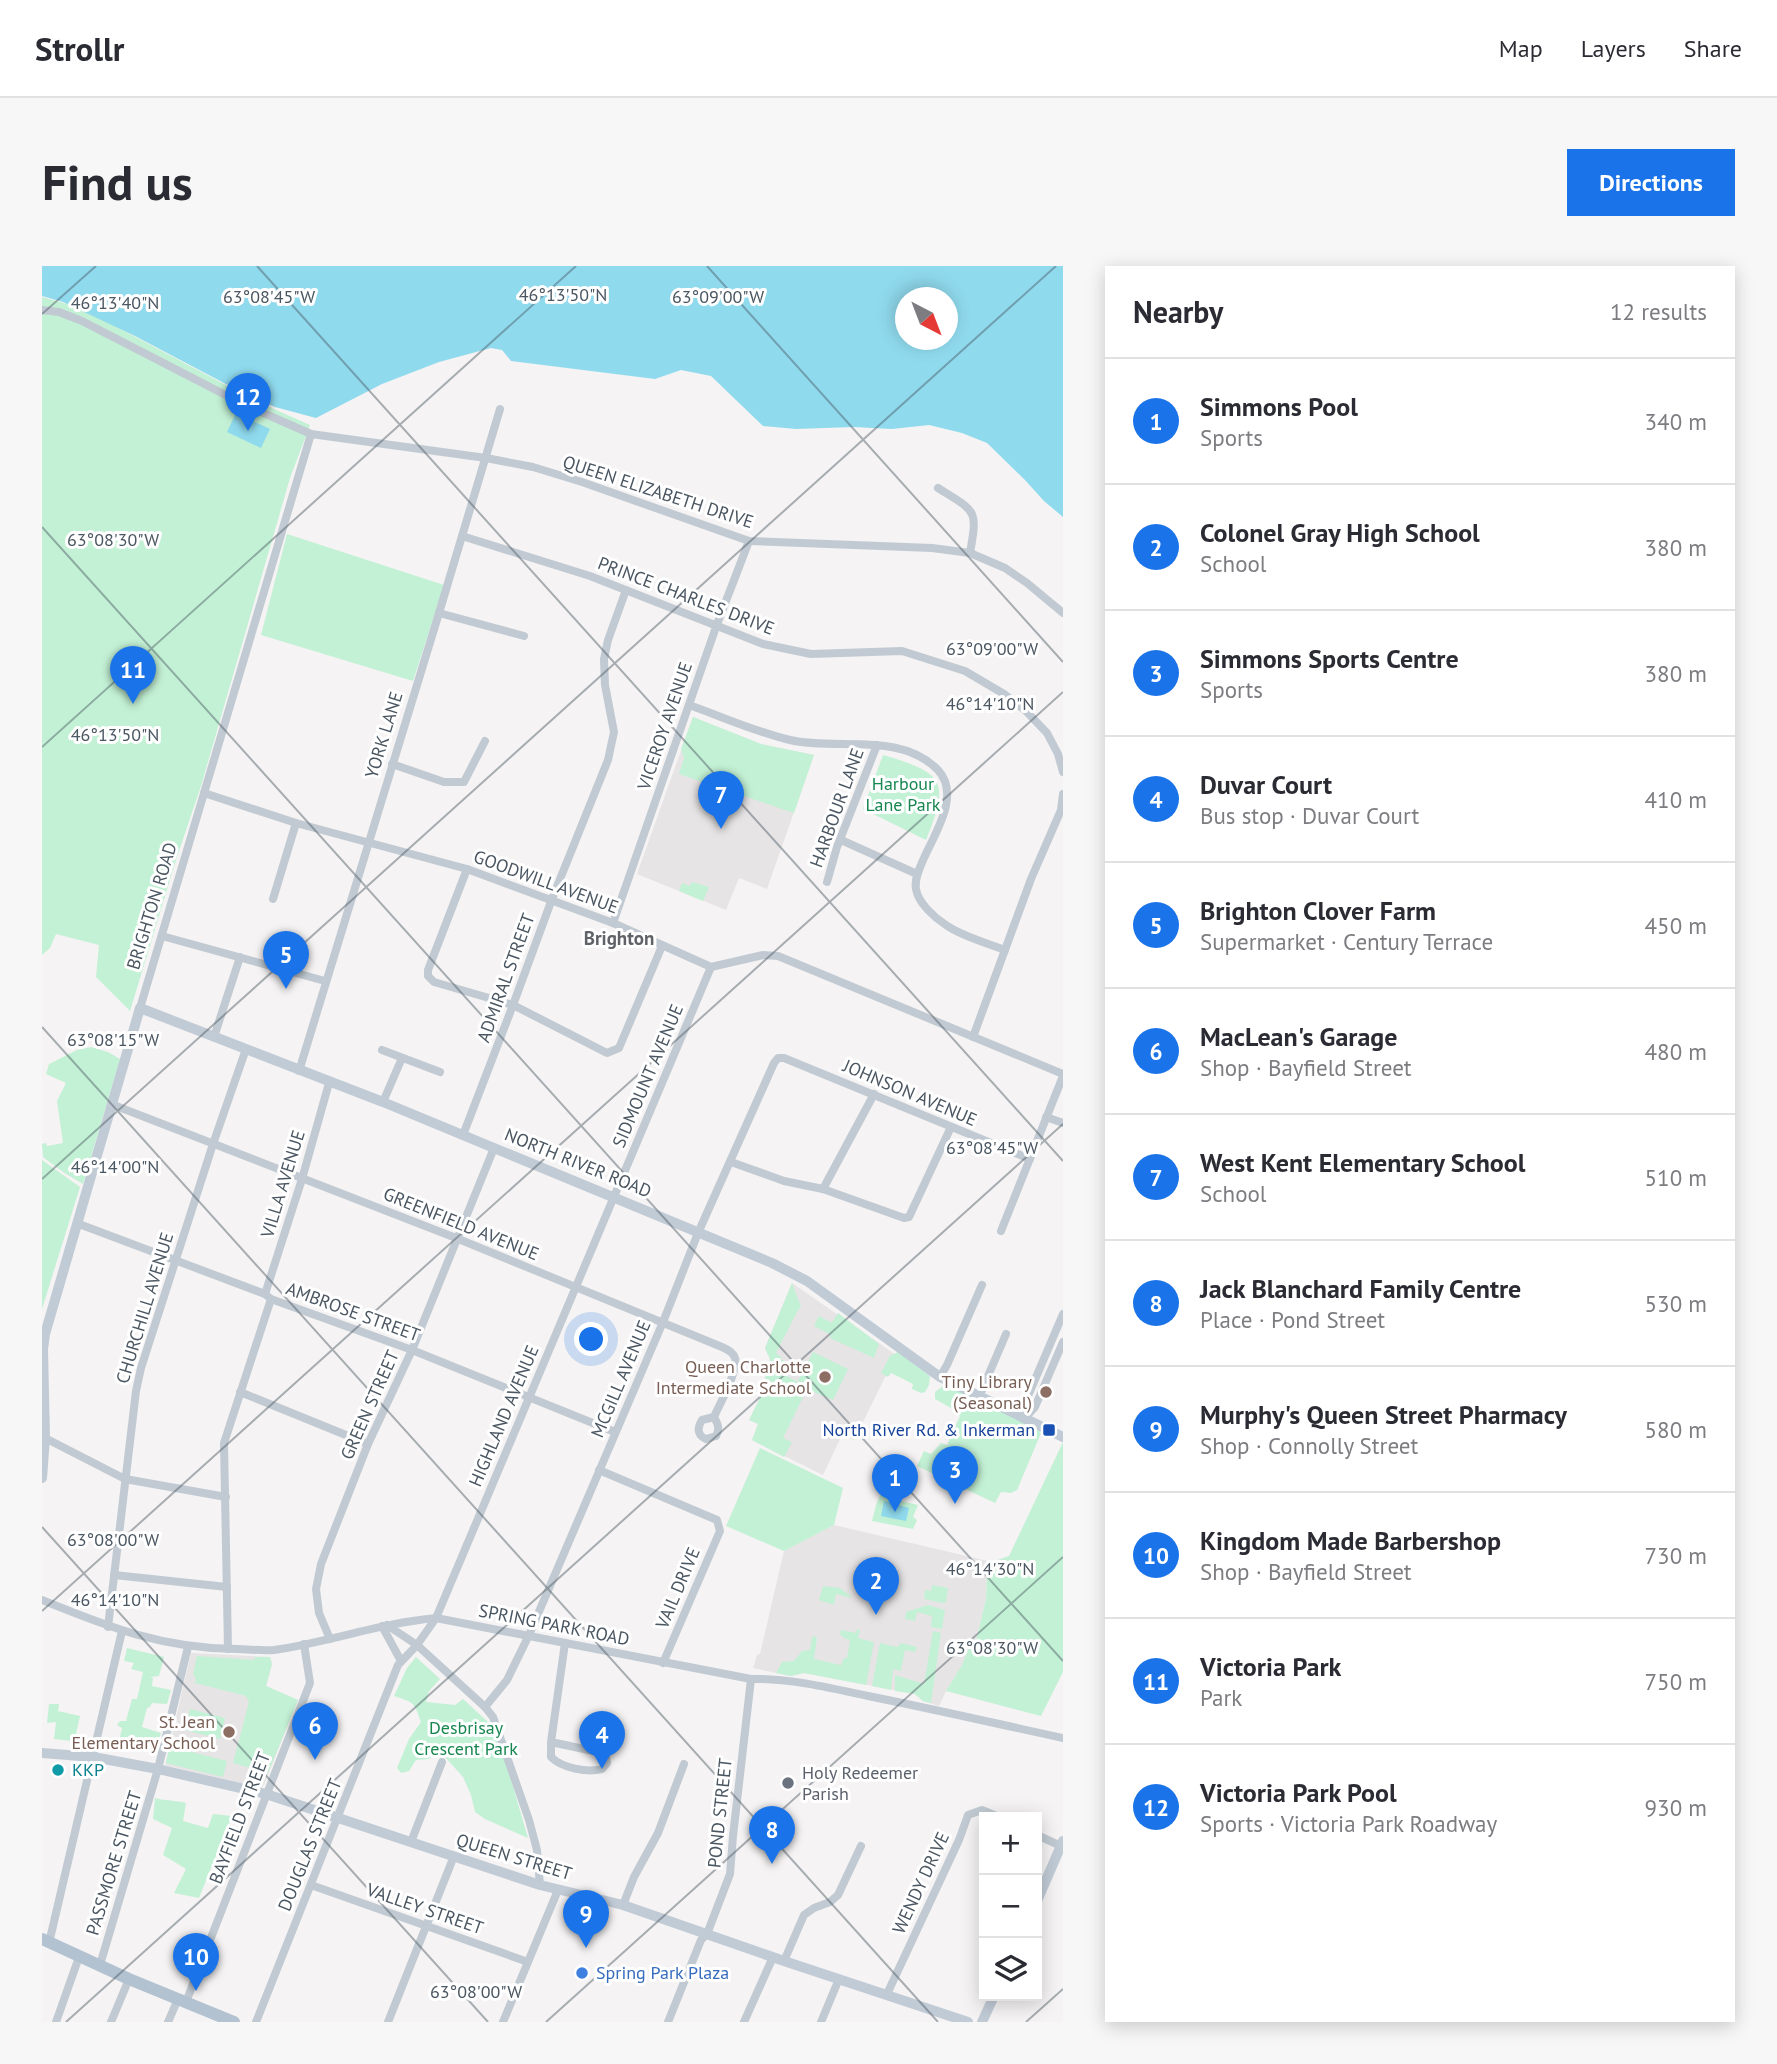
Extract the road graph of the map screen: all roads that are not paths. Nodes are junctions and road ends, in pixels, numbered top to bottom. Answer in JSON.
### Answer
{"nodes":[{"id":1,"x":42,"y":313,"type":"edge"},
{"id":2,"x":500,"y":410,"type":"dead end"},
{"id":3,"x":311,"y":437,"type":"junction"},
{"id":4,"x":486,"y":458,"type":"junction"},
{"id":5,"x":938,"y":488,"type":"dead end"},
{"id":6,"x":462,"y":536,"type":"junction"},
{"id":7,"x":749,"y":541,"type":"junction"},
{"id":8,"x":970,"y":553,"type":"junction"},
{"id":9,"x":626,"y":590,"type":"junction"},
{"id":10,"x":439,"y":612,"type":"junction"},
{"id":11,"x":1063,"y":613,"type":"edge"},
{"id":12,"x":716,"y":627,"type":"junction"},
{"id":13,"x":524,"y":636,"type":"dead end"},
{"id":14,"x":689,"y":705,"type":"junction"},
{"id":15,"x":485,"y":741,"type":"dead end"},
{"id":16,"x":877,"y":745,"type":"junction"},
{"id":17,"x":392,"y":764,"type":"junction"},
{"id":18,"x":1063,"y":772,"type":"edge"},
{"id":19,"x":204,"y":793,"type":"junction"},
{"id":20,"x":1063,"y":794,"type":"edge"},
{"id":21,"x":296,"y":823,"type":"junction"},
{"id":22,"x":841,"y":840,"type":"junction"},
{"id":23,"x":368,"y":843,"type":"junction"},
{"id":24,"x":467,"y":869,"type":"junction"},
{"id":25,"x":917,"y":874,"type":"junction"},
{"id":26,"x":827,"y":881,"type":"dead end"},
{"id":27,"x":273,"y":899,"type":"dead end"},
{"id":28,"x":552,"y":900,"type":"junction"},
{"id":29,"x":613,"y":923,"type":"junction"},
{"id":30,"x":162,"y":936,"type":"junction"},
{"id":31,"x":662,"y":946,"type":"junction"},
{"id":32,"x":1005,"y":950,"type":"junction"},
{"id":33,"x":240,"y":957,"type":"junction"},
{"id":34,"x":711,"y":967,"type":"junction"},
{"id":35,"x":326,"y":981,"type":"junction"},
{"id":36,"x":513,"y":1005,"type":"junction"},
{"id":37,"x":140,"y":1008,"type":"junction"},
{"id":38,"x":214,"y":1037,"type":"junction"},
{"id":39,"x":973,"y":1037,"type":"junction"},
{"id":40,"x":246,"y":1049,"type":"junction"},
{"id":41,"x":382,"y":1050,"type":"dead end"},
{"id":42,"x":402,"y":1058,"type":"junction"},
{"id":43,"x":778,"y":1058,"type":"joint"},
{"id":44,"x":299,"y":1070,"type":"junction"},
{"id":45,"x":440,"y":1072,"type":"dead end"},
{"id":46,"x":1063,"y":1075,"type":"edge"},
{"id":47,"x":329,"y":1083,"type":"junction"},
{"id":48,"x":874,"y":1094,"type":"junction"},
{"id":49,"x":383,"y":1102,"type":"junction"},
{"id":50,"x":111,"y":1104,"type":"junction"},
{"id":51,"x":1046,"y":1116,"type":"junction"},
{"id":52,"x":1063,"y":1123,"type":"edge"},
{"id":53,"x":951,"y":1127,"type":"junction"},
{"id":54,"x":463,"y":1135,"type":"junction"},
{"id":55,"x":213,"y":1144,"type":"junction"},
{"id":56,"x":494,"y":1147,"type":"junction"},
{"id":57,"x":1030,"y":1159,"type":"junction"},
{"id":58,"x":731,"y":1162,"type":"junction"},
{"id":59,"x":302,"y":1179,"type":"junction"},
{"id":60,"x":823,"y":1189,"type":"junction"},
{"id":61,"x":615,"y":1197,"type":"junction"},
{"id":62,"x":79,"y":1224,"type":"junction"},
{"id":63,"x":1001,"y":1231,"type":"dead end"},
{"id":64,"x":698,"y":1233,"type":"junction"},
{"id":65,"x":456,"y":1238,"type":"junction"},
{"id":66,"x":175,"y":1260,"type":"junction"},
{"id":67,"x":982,"y":1285,"type":"dead end"},
{"id":68,"x":575,"y":1287,"type":"junction"},
{"id":69,"x":268,"y":1296,"type":"junction"},
{"id":70,"x":1063,"y":1314,"type":"edge"},
{"id":71,"x":663,"y":1322,"type":"junction"},
{"id":72,"x":44,"y":1332,"type":"edge"},
{"id":73,"x":1006,"y":1334,"type":"dead end"},
{"id":74,"x":1063,"y":1342,"type":"edge"},
{"id":75,"x":412,"y":1350,"type":"junction"},
{"id":76,"x":940,"y":1377,"type":"junction"},
{"id":77,"x":240,"y":1392,"type":"junction"},
{"id":78,"x":530,"y":1397,"type":"junction"},
{"id":79,"x":979,"y":1397,"type":"junction"},
{"id":80,"x":714,"y":1417,"type":"dead end"},
{"id":81,"x":1024,"y":1419,"type":"junction"},
{"id":82,"x":43,"y":1424,"type":"edge"},
{"id":83,"x":615,"y":1432,"type":"junction"},
{"id":84,"x":1063,"y":1437,"type":"edge"},
{"id":85,"x":45,"y":1438,"type":"junction"},
{"id":86,"x":368,"y":1444,"type":"junction"},
{"id":87,"x":599,"y":1470,"type":"junction"},
{"id":88,"x":42,"y":1478,"type":"edge"},
{"id":89,"x":125,"y":1479,"type":"junction"},
{"id":90,"x":226,"y":1497,"type":"junction"},
{"id":91,"x":114,"y":1575,"type":"junction"},
{"id":92,"x":227,"y":1587,"type":"junction"},
{"id":93,"x":42,"y":1600,"type":"edge"},
{"id":94,"x":436,"y":1618,"type":"junction"},
{"id":95,"x":384,"y":1626,"type":"junction"},
{"id":96,"x":108,"y":1627,"type":"junction"},
{"id":97,"x":122,"y":1631,"type":"junction"},
{"id":98,"x":528,"y":1635,"type":"junction"},
{"id":99,"x":330,"y":1639,"type":"junction"},
{"id":100,"x":565,"y":1643,"type":"junction"},
{"id":101,"x":304,"y":1644,"type":"junction"},
{"id":102,"x":417,"y":1645,"type":"junction"},
{"id":103,"x":188,"y":1647,"type":"junction"},
{"id":104,"x":228,"y":1649,"type":"junction"},
{"id":105,"x":401,"y":1661,"type":"junction"},
{"id":106,"x":663,"y":1663,"type":"junction"},
{"id":107,"x":751,"y":1679,"type":"junction"},
{"id":108,"x":485,"y":1707,"type":"junction"},
{"id":109,"x":1063,"y":1738,"type":"edge"},
{"id":110,"x":551,"y":1742,"type":"junction"},
{"id":111,"x":42,"y":1753,"type":"edge"},
{"id":112,"x":93,"y":1757,"type":"junction"},
{"id":113,"x":442,"y":1762,"type":"dead end"},
{"id":114,"x":684,"y":1764,"type":"dead end"},
{"id":115,"x":158,"y":1769,"type":"junction"},
{"id":116,"x":265,"y":1794,"type":"junction"},
{"id":117,"x":987,"y":1812,"type":"edge"},
{"id":118,"x":339,"y":1817,"type":"junction"},
{"id":119,"x":1042,"y":1837,"type":"edge"},
{"id":120,"x":411,"y":1842,"type":"junction"},
{"id":121,"x":1062,"y":1843,"type":"edge"},
{"id":122,"x":860,"y":1846,"type":"dead end"},
{"id":123,"x":454,"y":1856,"type":"junction"},
{"id":124,"x":311,"y":1885,"type":"junction"},
{"id":125,"x":540,"y":1885,"type":"junction"},
{"id":126,"x":1042,"y":1889,"type":"edge"},
{"id":127,"x":558,"y":1890,"type":"junction"},
{"id":128,"x":623,"y":1905,"type":"junction"},
{"id":129,"x":427,"y":1927,"type":"junction"},
{"id":130,"x":707,"y":1934,"type":"junction"},
{"id":131,"x":45,"y":1941,"type":"edge"},
{"id":132,"x":79,"y":1957,"type":"junction"},
{"id":133,"x":778,"y":1959,"type":"junction"},
{"id":134,"x":528,"y":1962,"type":"junction"},
{"id":135,"x":100,"y":1965,"type":"junction"},
{"id":136,"x":129,"y":1979,"type":"junction"},
{"id":137,"x":839,"y":1979,"type":"junction"},
{"id":138,"x":887,"y":1994,"type":"junction"},
{"id":139,"x":182,"y":2001,"type":"junction"},
{"id":140,"x":992,"y":2001,"type":"edge"},
{"id":141,"x":957,"y":2020,"type":"edge"},
{"id":142,"x":56,"y":2022,"type":"edge"},
{"id":143,"x":111,"y":2022,"type":"edge"},
{"id":144,"x":169,"y":2022,"type":"edge"},
{"id":145,"x":234,"y":2022,"type":"edge"},
{"id":146,"x":256,"y":2022,"type":"edge"},
{"id":147,"x":388,"y":2022,"type":"edge"},
{"id":148,"x":503,"y":2022,"type":"edge"},
{"id":149,"x":668,"y":2022,"type":"edge"},
{"id":150,"x":744,"y":2022,"type":"edge"},
{"id":151,"x":821,"y":2022,"type":"edge"},
{"id":152,"x":968,"y":2022,"type":"edge"},
{"id":153,"x":982,"y":2022,"type":"edge"}],
"edges":[{"from":1,"to":3,"type":"street","name":"QUEEN ELIZABETH DRIVE"},
{"from":2,"to":4,"type":"street","name":"YORK LANE"},
{"from":3,"to":4,"type":"street","name":"QUEEN ELIZABETH DRIVE"},
{"from":3,"to":19,"type":"street","name":"BRIGHTON ROAD"},
{"from":4,"to":6,"type":"street","name":"YORK LANE"},
{"from":4,"to":7,"type":"street","name":"QUEEN ELIZABETH DRIVE"},
{"from":5,"to":8,"type":"street"},
{"from":6,"to":9,"type":"street","name":"PRINCE CHARLES DRIVE"},
{"from":6,"to":10,"type":"street","name":"YORK LANE"},
{"from":7,"to":8,"type":"street","name":"QUEEN ELIZABETH DRIVE"},
{"from":7,"to":12,"type":"street","name":"VICEROY AVENUE"},
{"from":8,"to":11,"type":"street","name":"QUEEN ELIZABETH DRIVE"},
{"from":9,"to":12,"type":"street","name":"PRINCE CHARLES DRIVE"},
{"from":9,"to":28,"type":"street","name":"ADMIRAL STREET"},
{"from":10,"to":13,"type":"street"},
{"from":10,"to":17,"type":"street","name":"YORK LANE"},
{"from":12,"to":14,"type":"street","name":"VICEROY AVENUE"},
{"from":12,"to":18,"type":"street","name":"PRINCE CHARLES DRIVE"},
{"from":14,"to":16,"type":"street"},
{"from":14,"to":29,"type":"street","name":"VICEROY AVENUE"},
{"from":15,"to":17,"type":"street"},
{"from":16,"to":22,"type":"street","name":"HARBOUR LANE"},
{"from":16,"to":25,"type":"street"},
{"from":17,"to":23,"type":"street","name":"YORK LANE"},
{"from":19,"to":21,"type":"street","name":"GOODWILL AVENUE"},
{"from":19,"to":30,"type":"street","name":"BRIGHTON ROAD"},
{"from":20,"to":32,"type":"street"},
{"from":21,"to":23,"type":"street","name":"GOODWILL AVENUE"},
{"from":21,"to":27,"type":"street"},
{"from":22,"to":25,"type":"street"},
{"from":22,"to":26,"type":"street","name":"HARBOUR LANE"},
{"from":23,"to":24,"type":"street","name":"GOODWILL AVENUE"},
{"from":23,"to":35,"type":"street","name":"YORK LANE"},
{"from":24,"to":28,"type":"street","name":"GOODWILL AVENUE"},
{"from":24,"to":36,"type":"street"},
{"from":25,"to":32,"type":"street"},
{"from":28,"to":29,"type":"street","name":"GOODWILL AVENUE"},
{"from":28,"to":36,"type":"street","name":"ADMIRAL STREET"},
{"from":29,"to":31,"type":"street","name":"GOODWILL AVENUE"},
{"from":30,"to":33,"type":"street"},
{"from":30,"to":37,"type":"street","name":"BRIGHTON ROAD"},
{"from":31,"to":34,"type":"street","name":"GOODWILL AVENUE"},
{"from":31,"to":36,"type":"street"},
{"from":32,"to":39,"type":"street"},
{"from":33,"to":35,"type":"street"},
{"from":33,"to":38,"type":"street"},
{"from":34,"to":39,"type":"street"},
{"from":34,"to":61,"type":"street","name":"SIDMOUNT AVENUE"},
{"from":35,"to":44,"type":"street","name":"YORK LANE"},
{"from":36,"to":54,"type":"street","name":"ADMIRAL STREET"},
{"from":37,"to":38,"type":"main road","name":"NORTH RIVER ROAD"},
{"from":37,"to":50,"type":"main road","name":"BRIGHTON ROAD"},
{"from":38,"to":40,"type":"main road","name":"NORTH RIVER ROAD"},
{"from":39,"to":46,"type":"street"},
{"from":40,"to":44,"type":"main road","name":"NORTH RIVER ROAD"},
{"from":40,"to":55,"type":"street","name":"CHURCHILL AVENUE"},
{"from":41,"to":42,"type":"street"},
{"from":42,"to":45,"type":"street"},
{"from":42,"to":49,"type":"street"},
{"from":43,"to":48,"type":"street","name":"JOHNSON AVENUE"},
{"from":43,"to":58,"type":"street","name":"MCGILL AVENUE"},
{"from":44,"to":47,"type":"main road","name":"NORTH RIVER ROAD"},
{"from":46,"to":51,"type":"street"},
{"from":47,"to":49,"type":"main road","name":"NORTH RIVER ROAD"},
{"from":47,"to":59,"type":"street","name":"VILLA AVENUE"},
{"from":48,"to":53,"type":"street","name":"JOHNSON AVENUE"},
{"from":48,"to":60,"type":"street"},
{"from":49,"to":54,"type":"main road","name":"NORTH RIVER ROAD"},
{"from":50,"to":55,"type":"street","name":"GREENFIELD AVENUE"},
{"from":50,"to":62,"type":"main road","name":"BRIGHTON ROAD"},
{"from":51,"to":52,"type":"street"},
{"from":51,"to":57,"type":"street"},
{"from":53,"to":57,"type":"street","name":"JOHNSON AVENUE"},
{"from":53,"to":60,"type":"street"},
{"from":54,"to":56,"type":"main road","name":"NORTH RIVER ROAD"},
{"from":55,"to":59,"type":"street","name":"GREENFIELD AVENUE"},
{"from":55,"to":66,"type":"street","name":"CHURCHILL AVENUE"},
{"from":56,"to":61,"type":"main road","name":"NORTH RIVER ROAD"},
{"from":56,"to":65,"type":"street","name":"GREEN STREET"},
{"from":57,"to":63,"type":"street"},
{"from":58,"to":60,"type":"street"},
{"from":58,"to":64,"type":"street","name":"MCGILL AVENUE"},
{"from":59,"to":65,"type":"street","name":"GREENFIELD AVENUE"},
{"from":59,"to":69,"type":"street","name":"VILLA AVENUE"},
{"from":61,"to":64,"type":"main road","name":"NORTH RIVER ROAD"},
{"from":61,"to":68,"type":"street","name":"HIGHLAND AVENUE"},
{"from":62,"to":66,"type":"street","name":"AMBROSE STREET"},
{"from":62,"to":72,"type":"main road","name":"BRIGHTON ROAD"},
{"from":64,"to":71,"type":"street","name":"MCGILL AVENUE"},
{"from":64,"to":76,"type":"main road","name":"NORTH RIVER ROAD"},
{"from":65,"to":68,"type":"street","name":"GREENFIELD AVENUE"},
{"from":65,"to":75,"type":"street","name":"GREEN STREET"},
{"from":66,"to":69,"type":"street","name":"AMBROSE STREET"},
{"from":66,"to":89,"type":"street","name":"CHURCHILL AVENUE"},
{"from":67,"to":76,"type":"street"},
{"from":68,"to":71,"type":"street","name":"GREENFIELD AVENUE"},
{"from":68,"to":78,"type":"street","name":"HIGHLAND AVENUE"},
{"from":69,"to":75,"type":"street","name":"AMBROSE STREET"},
{"from":69,"to":77,"type":"street","name":"VILLA AVENUE"},
{"from":70,"to":81,"type":"street"},
{"from":71,"to":80,"type":"street","name":"GREENFIELD AVENUE"},
{"from":71,"to":83,"type":"street","name":"MCGILL AVENUE"},
{"from":72,"to":82,"type":"main road","name":"BRIGHTON ROAD"},
{"from":73,"to":79,"type":"street"},
{"from":74,"to":81,"type":"street"},
{"from":75,"to":78,"type":"street","name":"AMBROSE STREET"},
{"from":75,"to":86,"type":"street","name":"GREEN STREET"},
{"from":76,"to":79,"type":"main road","name":"NORTH RIVER ROAD"},
{"from":77,"to":86,"type":"street"},
{"from":77,"to":90,"type":"street","name":"VILLA AVENUE"},
{"from":78,"to":83,"type":"street","name":"AMBROSE STREET"},
{"from":78,"to":94,"type":"street","name":"HIGHLAND AVENUE"},
{"from":79,"to":81,"type":"main road","name":"NORTH RIVER ROAD"},
{"from":81,"to":84,"type":"main road","name":"NORTH RIVER ROAD"},
{"from":82,"to":85,"type":"main road","name":"BRIGHTON ROAD"},
{"from":83,"to":87,"type":"street","name":"MCGILL AVENUE"},
{"from":85,"to":88,"type":"main road","name":"BRIGHTON ROAD"},
{"from":85,"to":89,"type":"street"},
{"from":86,"to":99,"type":"street","name":"GREEN STREET"},
{"from":87,"to":98,"type":"street","name":"MCGILL AVENUE"},
{"from":87,"to":106,"type":"street","name":"VAIL DRIVE"},
{"from":89,"to":90,"type":"street"},
{"from":89,"to":91,"type":"street","name":"CHURCHILL AVENUE"},
{"from":90,"to":92,"type":"street","name":"VILLA AVENUE"},
{"from":91,"to":92,"type":"street"},
{"from":91,"to":96,"type":"street","name":"CHURCHILL AVENUE"},
{"from":92,"to":104,"type":"street","name":"VILLA AVENUE"},
{"from":93,"to":96,"type":"street","name":"SPRING PARK ROAD"},
{"from":94,"to":95,"type":"street","name":"SPRING PARK ROAD"},
{"from":94,"to":98,"type":"street","name":"SPRING PARK ROAD"},
{"from":94,"to":102,"type":"street","name":"HIGHLAND AVENUE"},
{"from":95,"to":99,"type":"street","name":"SPRING PARK ROAD"},
{"from":95,"to":102,"type":"street"},
{"from":95,"to":105,"type":"street"},
{"from":96,"to":97,"type":"street","name":"SPRING PARK ROAD"},
{"from":97,"to":103,"type":"street","name":"SPRING PARK ROAD"},
{"from":97,"to":112,"type":"street"},
{"from":98,"to":100,"type":"street","name":"SPRING PARK ROAD"},
{"from":98,"to":108,"type":"street","name":"MCGILL AVENUE"},
{"from":99,"to":101,"type":"street","name":"SPRING PARK ROAD"},
{"from":100,"to":106,"type":"street","name":"SPRING PARK ROAD"},
{"from":100,"to":110,"type":"street"},
{"from":101,"to":104,"type":"street","name":"SPRING PARK ROAD"},
{"from":101,"to":116,"type":"street","name":"BAYFIELD STREET"},
{"from":102,"to":105,"type":"street","name":"DOUGLAS STREET"},
{"from":102,"to":108,"type":"street"},
{"from":103,"to":104,"type":"street","name":"SPRING PARK ROAD"},
{"from":103,"to":115,"type":"street","name":"PASSMORE STREET"},
{"from":105,"to":118,"type":"street","name":"DOUGLAS STREET"},
{"from":106,"to":107,"type":"street","name":"SPRING PARK ROAD"},
{"from":107,"to":109,"type":"street","name":"SPRING PARK ROAD"},
{"from":107,"to":130,"type":"street","name":"POND STREET"},
{"from":108,"to":125,"type":"street"},
{"from":110,"to":110,"type":"street"},
{"from":111,"to":112,"type":"main road","name":"QUEEN STREET"},
{"from":112,"to":115,"type":"main road","name":"QUEEN STREET"},
{"from":112,"to":131,"type":"street"},
{"from":113,"to":120,"type":"street"},
{"from":114,"to":128,"type":"street"},
{"from":115,"to":116,"type":"main road","name":"QUEEN STREET"},
{"from":115,"to":135,"type":"street","name":"PASSMORE STREET"},
{"from":116,"to":118,"type":"main road","name":"QUEEN STREET"},
{"from":116,"to":139,"type":"street","name":"BAYFIELD STREET"},
{"from":117,"to":138,"type":"street","name":"WENDY DRIVE"},
{"from":118,"to":120,"type":"main road","name":"QUEEN STREET"},
{"from":118,"to":124,"type":"street","name":"DOUGLAS STREET"},
{"from":119,"to":121,"type":"street"},
{"from":120,"to":123,"type":"main road","name":"QUEEN STREET"},
{"from":121,"to":126,"type":"main road"},
{"from":122,"to":133,"type":"street"},
{"from":123,"to":125,"type":"main road","name":"QUEEN STREET"},
{"from":123,"to":129,"type":"street"},
{"from":124,"to":129,"type":"street","name":"VALLEY STREET"},
{"from":124,"to":146,"type":"street","name":"DOUGLAS STREET"},
{"from":125,"to":127,"type":"main road","name":"QUEEN STREET"},
{"from":127,"to":128,"type":"main road","name":"QUEEN STREET"},
{"from":127,"to":134,"type":"street"},
{"from":128,"to":130,"type":"main road","name":"QUEEN STREET"},
{"from":129,"to":134,"type":"street","name":"VALLEY STREET"},
{"from":129,"to":147,"type":"street"},
{"from":130,"to":133,"type":"main road","name":"QUEEN STREET"},
{"from":130,"to":149,"type":"street","name":"POND STREET"},
{"from":131,"to":132,"type":"main road"},
{"from":132,"to":135,"type":"main road"},
{"from":132,"to":142,"type":"street"},
{"from":133,"to":137,"type":"main road","name":"QUEEN STREET"},
{"from":133,"to":150,"type":"street"},
{"from":134,"to":148,"type":"street"},
{"from":135,"to":136,"type":"main road"},
{"from":136,"to":139,"type":"main road"},
{"from":136,"to":143,"type":"street"},
{"from":137,"to":138,"type":"main road","name":"QUEEN STREET"},
{"from":137,"to":151,"type":"street"},
{"from":138,"to":141,"type":"main road","name":"QUEEN STREET"},
{"from":139,"to":144,"type":"street","name":"BAYFIELD STREET"},
{"from":139,"to":145,"type":"main road"},
{"from":140,"to":153,"type":"main road"},
{"from":141,"to":152,"type":"main road","name":"QUEEN STREET"}]}
